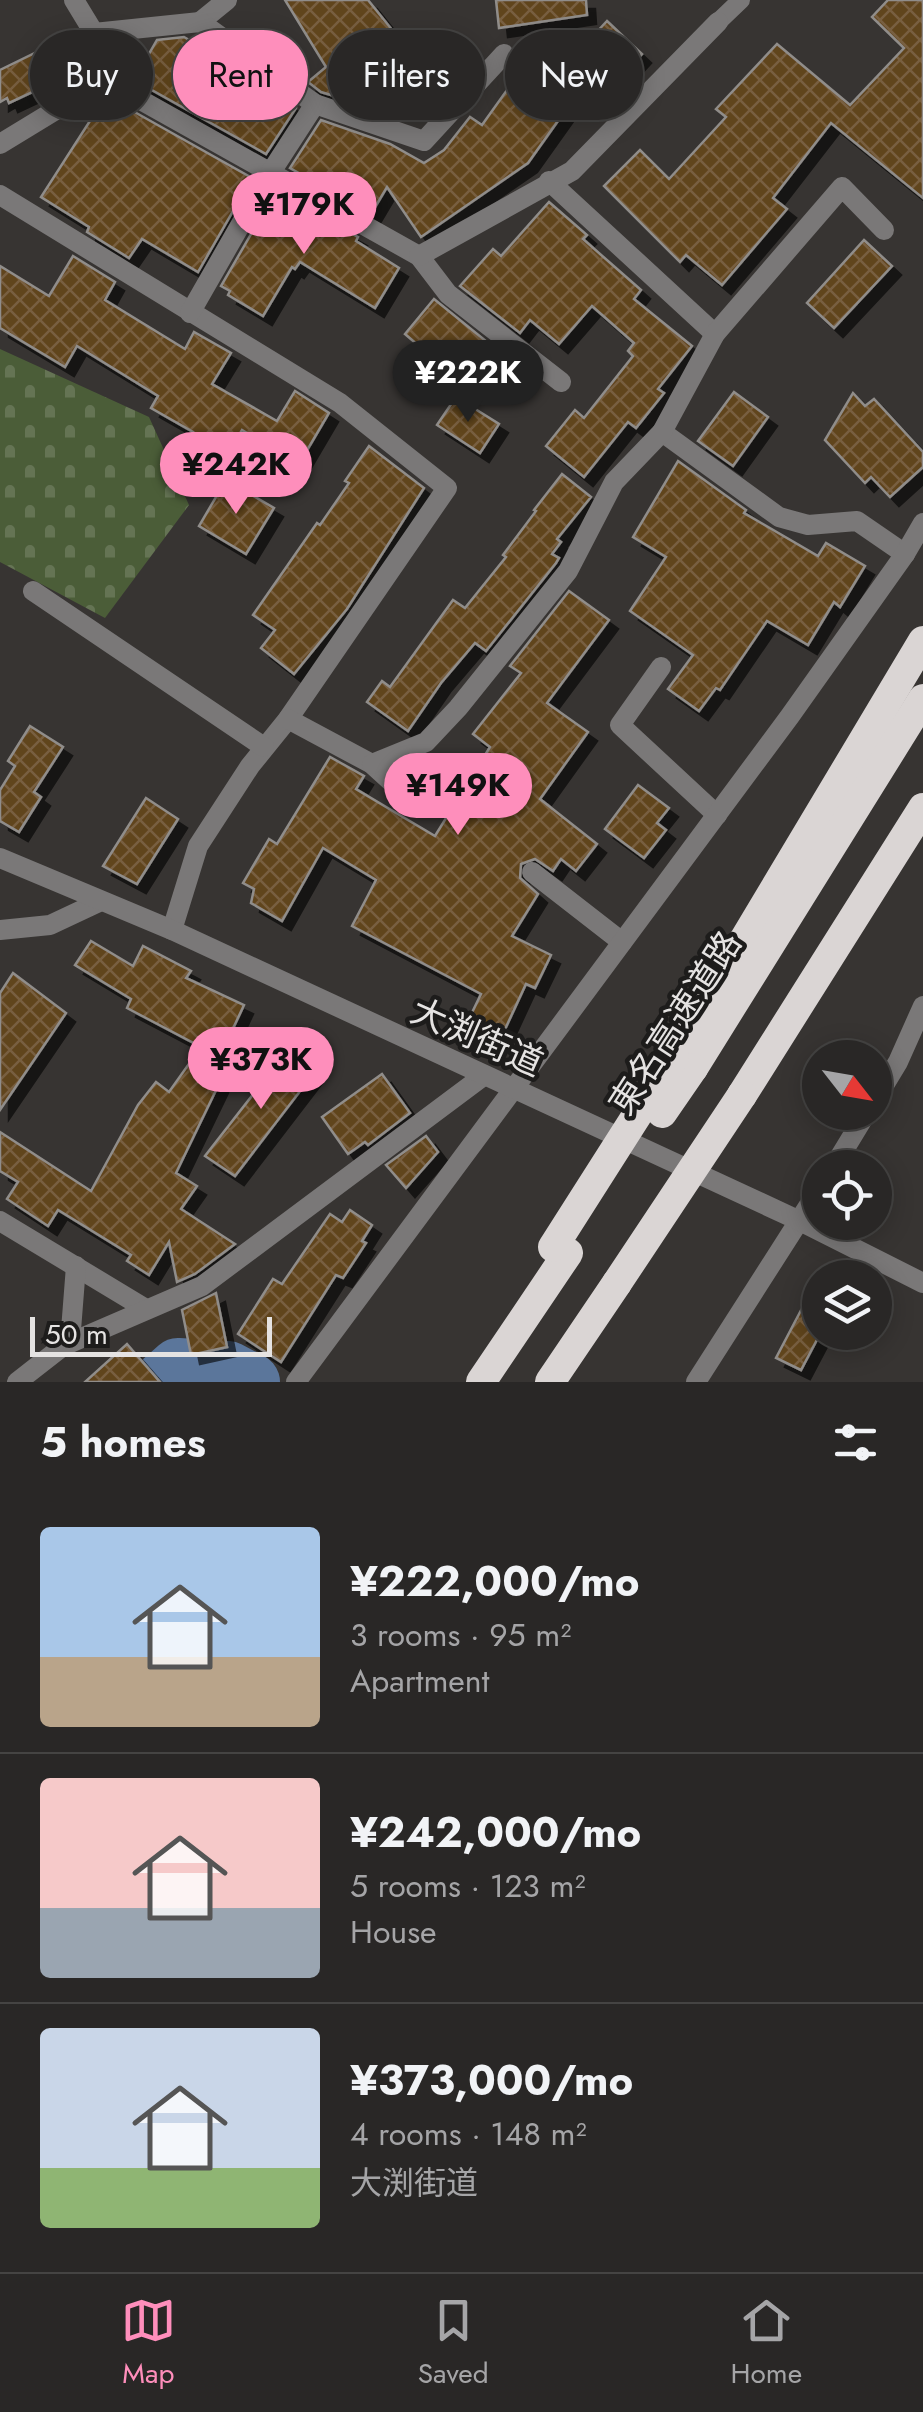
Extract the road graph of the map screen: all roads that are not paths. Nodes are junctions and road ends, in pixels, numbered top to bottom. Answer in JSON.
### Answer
{"nodes":[{"id":1,"x":74,"y":0,"type":"edge"},
{"id":2,"x":227,"y":0,"type":"edge"},
{"id":3,"x":741,"y":0,"type":"edge"},
{"id":4,"x":200,"y":22,"type":"junction"},
{"id":5,"x":718,"y":22,"type":"joint"},
{"id":6,"x":93,"y":30,"type":"edge"},
{"id":7,"x":115,"y":30,"type":"edge"},
{"id":8,"x":504,"y":54,"type":"dead end"},
{"id":9,"x":315,"y":104,"type":"junction"},
{"id":10,"x":153,"y":108,"type":"edge"},
{"id":11,"x":39,"y":120,"type":"edge"},
{"id":12,"x":0,"y":144,"type":"edge"},
{"id":13,"x":270,"y":175,"type":"junction"},
{"id":14,"x":550,"y":181,"type":"junction"},
{"id":15,"x":0,"y":195,"type":"edge"},
{"id":16,"x":884,"y":230,"type":"dead end"},
{"id":17,"x":419,"y":256,"type":"junction"},
{"id":18,"x":190,"y":313,"type":"junction"},
{"id":19,"x":716,"y":334,"type":"junction"},
{"id":20,"x":561,"y":382,"type":"dead end"},
{"id":21,"x":662,"y":432,"type":"junction"},
{"id":22,"x":923,"y":523,"type":"edge"},
{"id":23,"x":905,"y":554,"type":"junction"},
{"id":24,"x":33,"y":590,"type":"dead end"},
{"id":25,"x":923,"y":641,"type":"edge"},
{"id":26,"x":660,"y":667,"type":"dead end"},
{"id":27,"x":923,"y":698,"type":"edge"},
{"id":28,"x":288,"y":718,"type":"junction"},
{"id":29,"x":264,"y":747,"type":"junction"},
{"id":30,"x":372,"y":764,"type":"junction"},
{"id":31,"x":394,"y":785,"type":"dead end"},
{"id":32,"x":923,"y":808,"type":"edge"},
{"id":33,"x":717,"y":816,"type":"junction"},
{"id":34,"x":0,"y":858,"type":"edge"},
{"id":35,"x":532,"y":872,"type":"dead end"},
{"id":36,"x":99,"y":902,"type":"junction"},
{"id":37,"x":0,"y":930,"type":"edge"},
{"id":38,"x":172,"y":930,"type":"junction"},
{"id":39,"x":622,"y":942,"type":"junction"},
{"id":40,"x":920,"y":1019,"type":"edge"},
{"id":41,"x":683,"y":1062,"type":"junction"},
{"id":42,"x":892,"y":1072,"type":"edge"},
{"id":43,"x":482,"y":1077,"type":"junction"},
{"id":44,"x":514,"y":1090,"type":"junction"},
{"id":45,"x":802,"y":1218,"type":"edge"},
{"id":46,"x":0,"y":1220,"type":"edge"},
{"id":47,"x":800,"y":1221,"type":"junction"},
{"id":48,"x":76,"y":1266,"type":"junction"},
{"id":49,"x":923,"y":1284,"type":"edge"},
{"id":50,"x":146,"y":1309,"type":"junction"},
{"id":51,"x":70,"y":1342,"type":"junction"},
{"id":52,"x":17,"y":1382,"type":"edge"},
{"id":53,"x":296,"y":1382,"type":"edge"},
{"id":54,"x":480,"y":1382,"type":"edge"},
{"id":55,"x":550,"y":1382,"type":"edge"},
{"id":56,"x":696,"y":1382,"type":"edge"}],
"edges":[{"from":1,"to":6,"type":"street"},
{"from":2,"to":4,"type":"street"},
{"from":3,"to":5,"type":"lane"},
{"from":4,"to":7,"type":"street"},
{"from":4,"to":9,"type":"street"},
{"from":5,"to":14,"type":"street"},
{"from":8,"to":9,"type":"street"},
{"from":9,"to":13,"type":"street"},
{"from":10,"to":13,"type":"street"},
{"from":11,"to":12,"type":"street"},
{"from":13,"to":17,"type":"street"},
{"from":13,"to":18,"type":"street"},
{"from":14,"to":17,"type":"street"},
{"from":14,"to":19,"type":"street"},
{"from":15,"to":18,"type":"street"},
{"from":16,"to":19,"type":"street"},
{"from":17,"to":20,"type":"street"},
{"from":18,"to":28,"type":"street"},
{"from":19,"to":21,"type":"street"},
{"from":21,"to":23,"type":"street"},
{"from":21,"to":30,"type":"street"},
{"from":22,"to":23,"type":"street"},
{"from":23,"to":33,"type":"street"},
{"from":24,"to":29,"type":"street"},
{"from":25,"to":41,"type":"highway"},
{"from":26,"to":33,"type":"street"},
{"from":27,"to":41,"type":"highway","name":"東名高速道路"},
{"from":28,"to":29,"type":"street"},
{"from":28,"to":30,"type":"street"},
{"from":29,"to":38,"type":"street"},
{"from":30,"to":31,"type":"street"},
{"from":32,"to":55,"type":"highway","bridge":true},
{"from":33,"to":39,"type":"street"},
{"from":34,"to":36,"type":"street","name":"大渕街道"},
{"from":35,"to":39,"type":"street"},
{"from":36,"to":37,"type":"street"},
{"from":36,"to":38,"type":"street","name":"大渕街道"},
{"from":38,"to":43,"type":"street","name":"大渕街道"},
{"from":39,"to":44,"type":"street"},
{"from":40,"to":42,"type":"street"},
{"from":41,"to":54,"type":"highway","bridge":true},
{"from":43,"to":44,"type":"street","name":"大渕街道"},
{"from":43,"to":50,"type":"street"},
{"from":44,"to":47,"type":"street","name":"大渕街道"},
{"from":44,"to":53,"type":"street"},
{"from":45,"to":47,"type":"street"},
{"from":46,"to":48,"type":"street"},
{"from":47,"to":49,"type":"street","name":"大渕街道"},
{"from":47,"to":56,"type":"street"},
{"from":48,"to":50,"type":"street"},
{"from":48,"to":51,"type":"street"},
{"from":50,"to":51,"type":"street"},
{"from":51,"to":52,"type":"street"}]}
